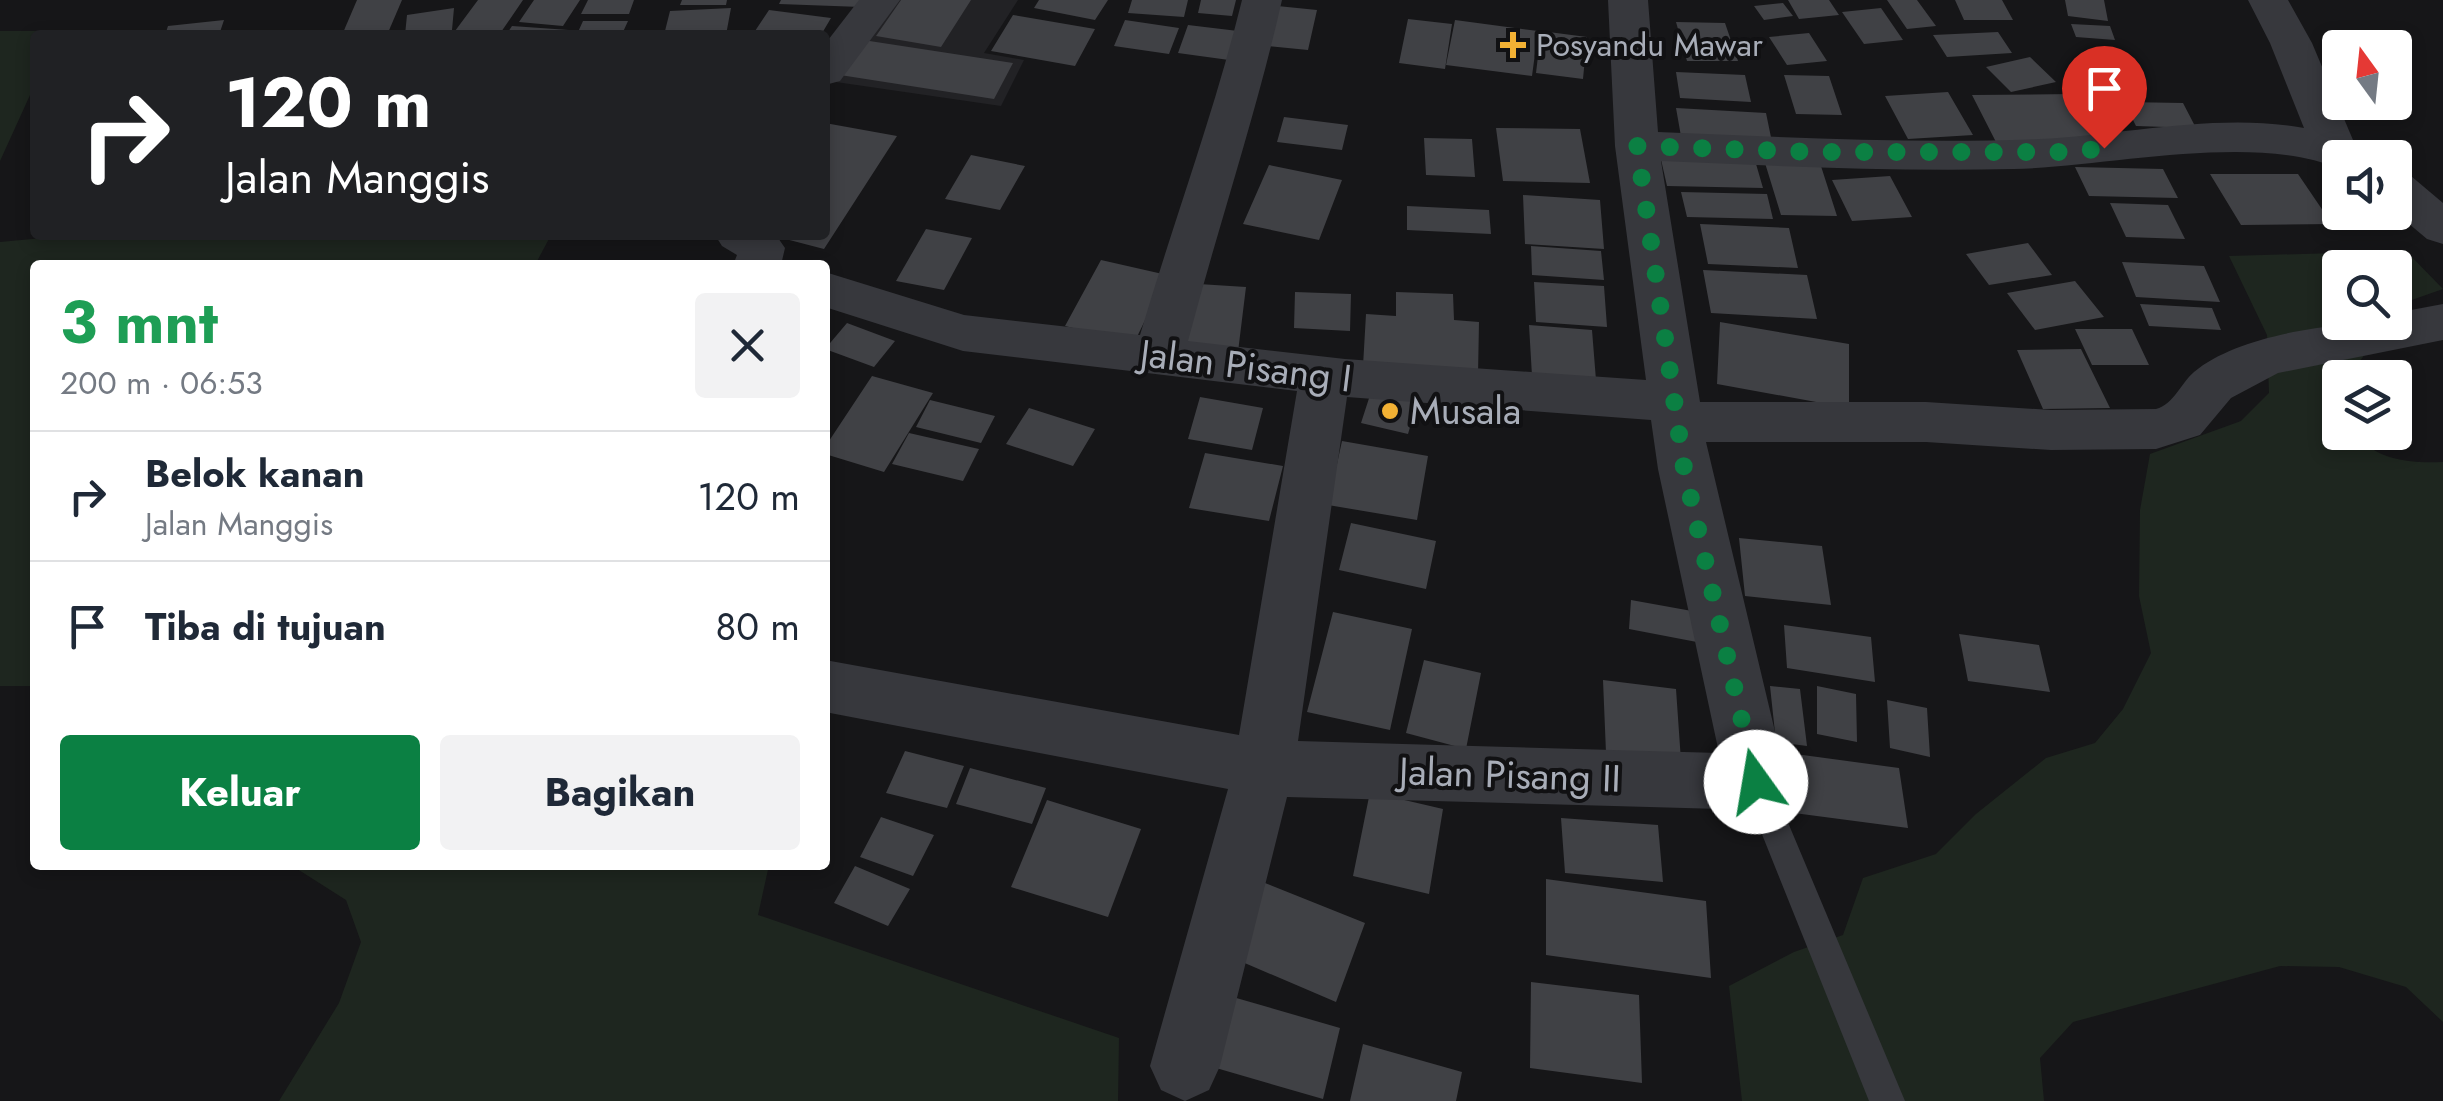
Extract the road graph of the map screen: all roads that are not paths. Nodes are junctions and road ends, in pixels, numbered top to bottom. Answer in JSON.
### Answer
{"nodes":[{"id":1,"x":880,"y":0,"type":"edge"},
{"id":2,"x":1262,"y":0,"type":"edge"},
{"id":3,"x":2268,"y":0,"type":"edge"},
{"id":4,"x":1624,"y":1,"type":"edge"},
{"id":5,"x":830,"y":65,"type":"edge"},
{"id":6,"x":2338,"y":140,"type":"edge"},
{"id":7,"x":1637,"y":146,"type":"junction"},
{"id":8,"x":2322,"y":148,"type":"edge"},
{"id":9,"x":2412,"y":202,"type":"edge"},
{"id":10,"x":2443,"y":228,"type":"edge"},
{"id":11,"x":830,"y":291,"type":"edge"},
{"id":12,"x":2443,"y":322,"type":"edge"},
{"id":13,"x":1159,"y":356,"type":"junction"},
{"id":14,"x":1325,"y":376,"type":"junction"},
{"id":15,"x":1676,"y":412,"type":"junction"},
{"id":16,"x":830,"y":687,"type":"edge"},
{"id":17,"x":1264,"y":768,"type":"junction"},
{"id":18,"x":1756,"y":782,"type":"junction"},
{"id":19,"x":1184,"y":1066,"type":"dead end"},
{"id":20,"x":1887,"y":1101,"type":"edge"}],
"edges":[{"from":1,"to":5,"type":"street"},
{"from":2,"to":13,"type":"street"},
{"from":3,"to":6,"type":"street"},
{"from":4,"to":7,"type":"street"},
{"from":7,"to":8,"type":"street"},
{"from":7,"to":15,"type":"street"},
{"from":9,"to":10,"type":"street"},
{"from":11,"to":13,"type":"street","name":"Jalan Pisang I"},
{"from":12,"to":15,"type":"street","name":"Jalan Pisang I"},
{"from":13,"to":14,"type":"street","name":"Jalan Pisang I"},
{"from":14,"to":15,"type":"street","name":"Jalan Pisang I"},
{"from":14,"to":17,"type":"street"},
{"from":15,"to":18,"type":"street"},
{"from":16,"to":17,"type":"street","name":"Jalan Pisang II"},
{"from":17,"to":18,"type":"street","name":"Jalan Pisang II"},
{"from":17,"to":19,"type":"street"},
{"from":18,"to":20,"type":"lane"}]}
